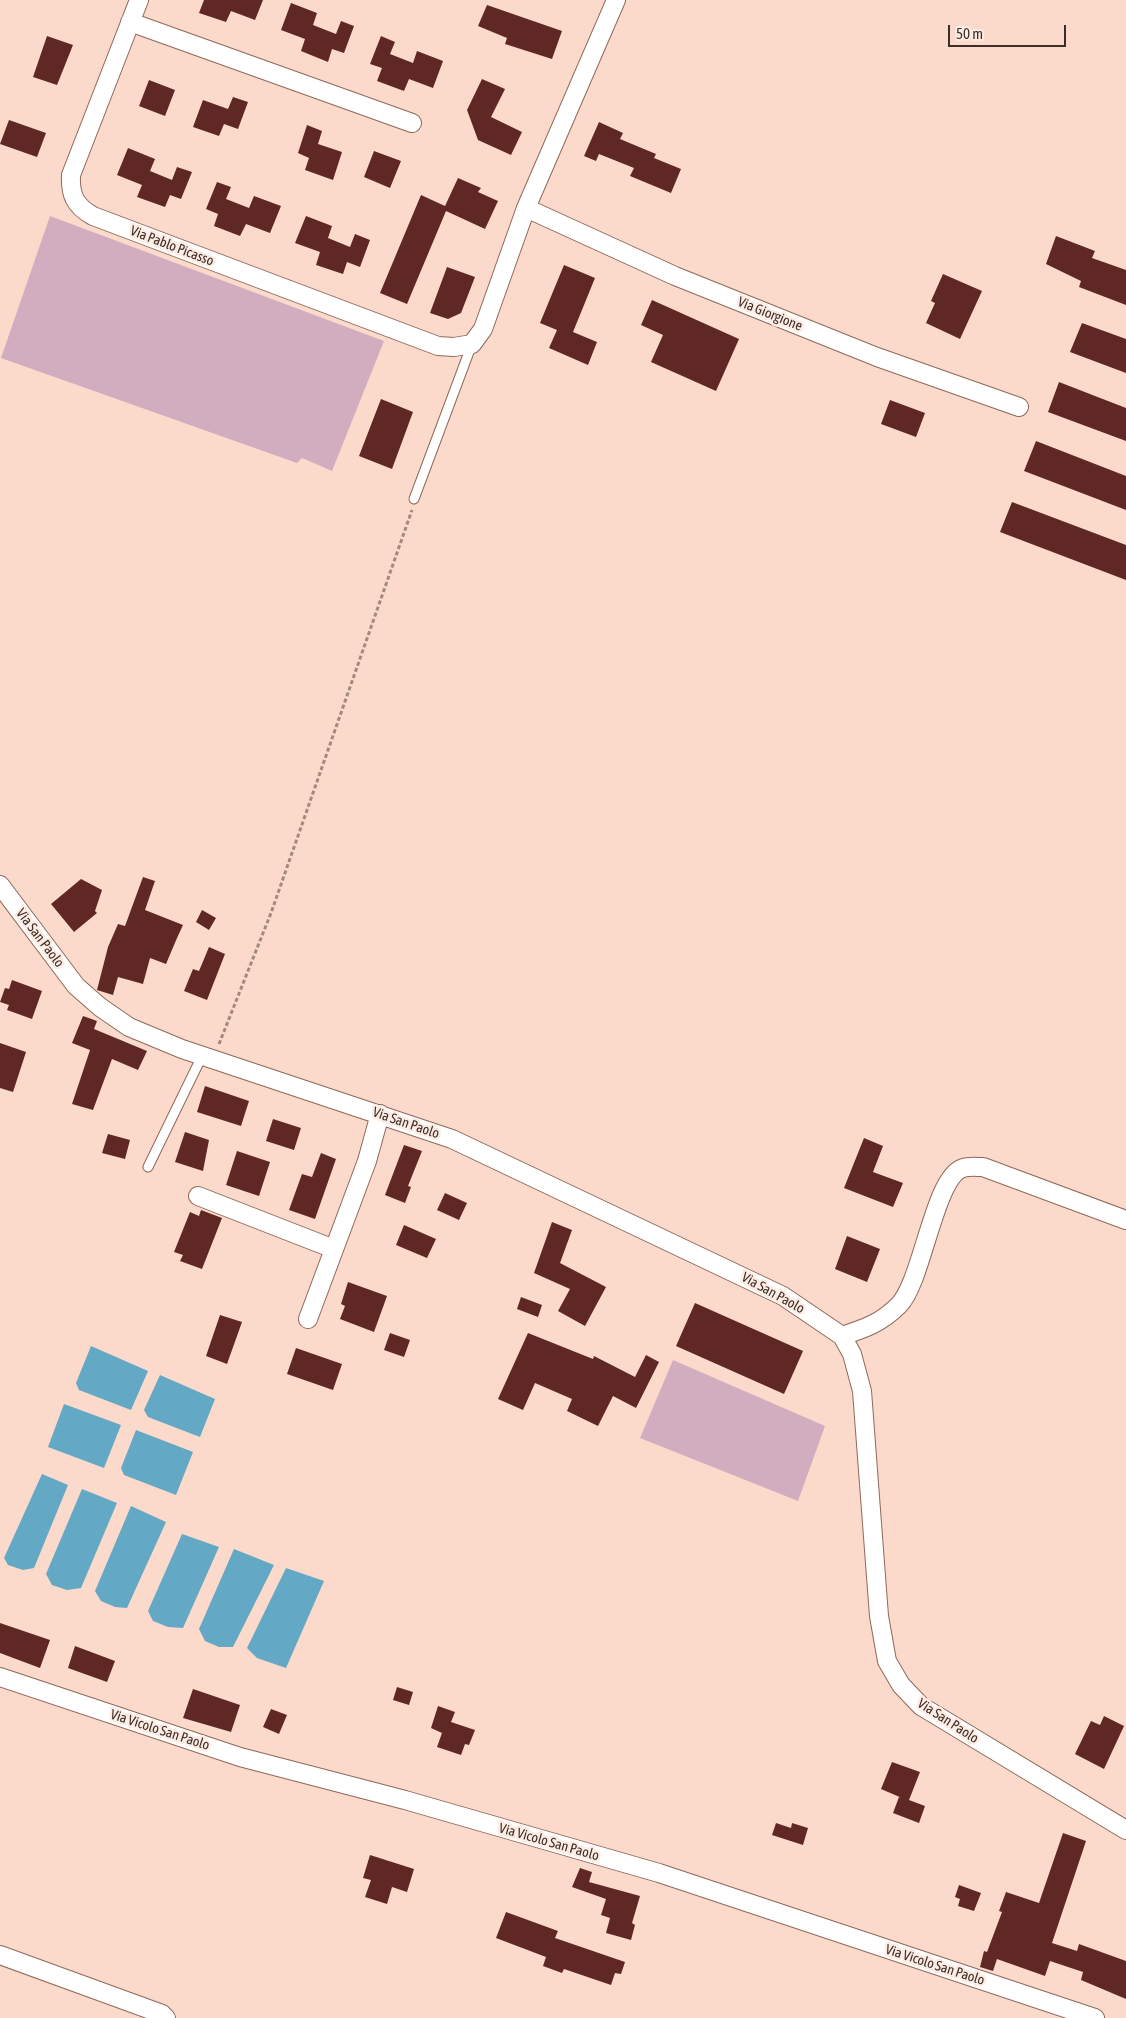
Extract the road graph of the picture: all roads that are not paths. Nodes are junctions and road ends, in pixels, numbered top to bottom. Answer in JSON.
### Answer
{"nodes":[{"id":1,"x":139,"y":0,"type":"edge"},
{"id":2,"x":616,"y":0,"type":"edge"},
{"id":3,"x":130,"y":22,"type":"junction"},
{"id":4,"x":412,"y":123,"type":"dead end"},
{"id":5,"x":526,"y":208,"type":"junction"},
{"id":6,"x":472,"y":344,"type":"junction"},
{"id":7,"x":1019,"y":407,"type":"dead end"},
{"id":8,"x":414,"y":499,"type":"road end"},
{"id":9,"x":0,"y":886,"type":"edge"},
{"id":10,"x":207,"y":1058,"type":"junction"},
{"id":11,"x":380,"y":1114,"type":"junction"},
{"id":12,"x":148,"y":1167,"type":"dead end"},
{"id":13,"x":198,"y":1196,"type":"dead end"},
{"id":14,"x":1126,"y":1220,"type":"edge"},
{"id":15,"x":334,"y":1249,"type":"junction"},
{"id":16,"x":308,"y":1319,"type":"dead end"},
{"id":17,"x":842,"y":1336,"type":"junction"},
{"id":18,"x":0,"y":1677,"type":"edge"},
{"id":19,"x":1126,"y":1830,"type":"edge"},
{"id":20,"x":0,"y":1955,"type":"edge"},
{"id":21,"x":166,"y":2018,"type":"edge"},
{"id":22,"x":1095,"y":2018,"type":"edge"}],
"edges":[{"from":1,"to":3,"type":"street","name":"Via Pablo Picasso"},
{"from":2,"to":5,"type":"street"},
{"from":3,"to":4,"type":"street"},
{"from":3,"to":6,"type":"street","name":"Via Pablo Picasso"},
{"from":5,"to":6,"type":"street"},
{"from":5,"to":7,"type":"street","name":"Via Giorgione"},
{"from":6,"to":8,"type":"lane"},
{"from":9,"to":10,"type":"street","name":"Via San Paolo"},
{"from":10,"to":11,"type":"street","name":"Via San Paolo"},
{"from":10,"to":12,"type":"lane"},
{"from":11,"to":15,"type":"street"},
{"from":11,"to":17,"type":"street","name":"Via San Paolo"},
{"from":13,"to":15,"type":"street"},
{"from":14,"to":17,"type":"street"},
{"from":15,"to":16,"type":"street"},
{"from":17,"to":19,"type":"street","name":"Via San Paolo"},
{"from":18,"to":22,"type":"street","name":"Via Vicolo San Paolo"},
{"from":20,"to":21,"type":"street"}]}
